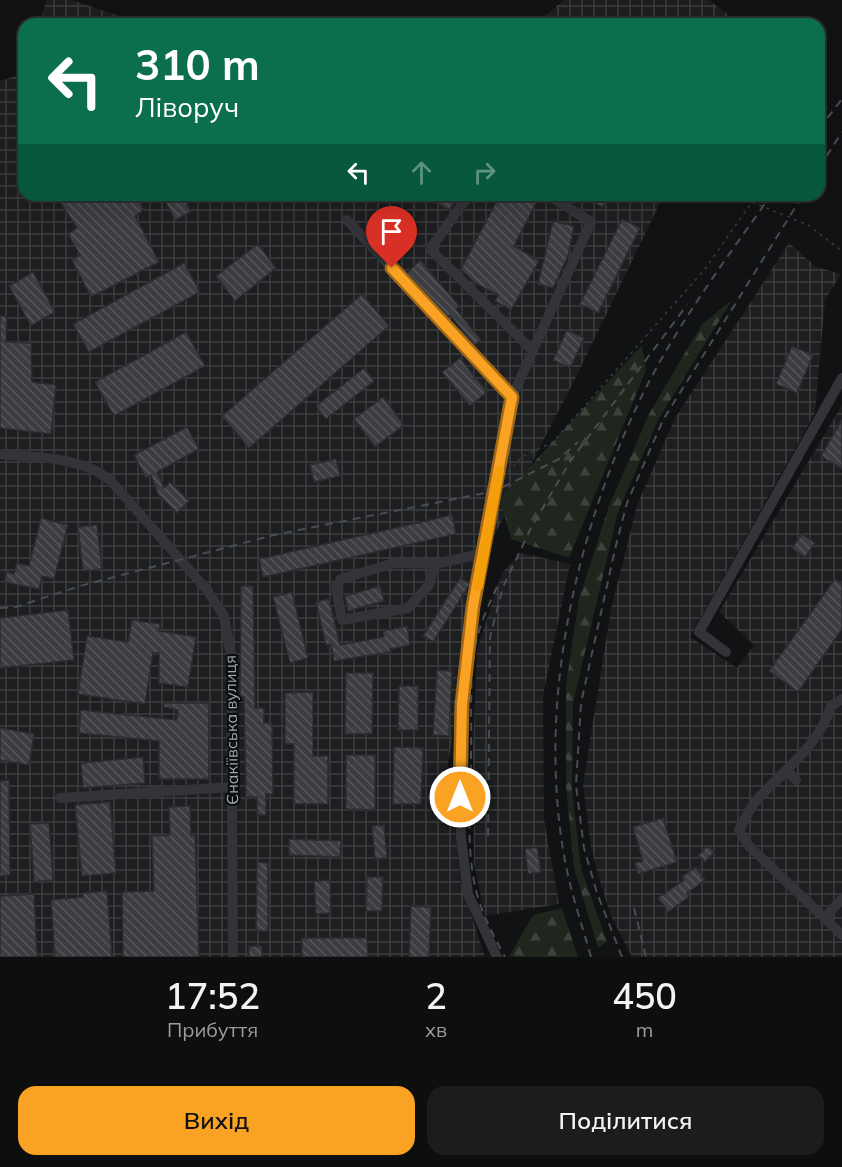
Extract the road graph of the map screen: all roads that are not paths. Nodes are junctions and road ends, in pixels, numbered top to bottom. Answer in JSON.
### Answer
{"nodes":[{"id":1,"x":465,"y":201,"type":"edge"},
{"id":2,"x":558,"y":201,"type":"edge"},
{"id":3,"x":347,"y":220,"type":"dead end"},
{"id":4,"x":533,"y":351,"type":"junction"},
{"id":5,"x":842,"y":378,"type":"edge"},
{"id":6,"x":512,"y":397,"type":"junction"},
{"id":7,"x":0,"y":454,"type":"edge"},
{"id":8,"x":485,"y":553,"type":"junction"},
{"id":9,"x":435,"y":564,"type":"junction"},
{"id":10,"x":726,"y":652,"type":"dead end"},
{"id":11,"x":842,"y":699,"type":"edge"},
{"id":12,"x":786,"y":770,"type":"junction"},
{"id":13,"x":796,"y":780,"type":"dead end"},
{"id":14,"x":232,"y":787,"type":"junction"},
{"id":15,"x":60,"y":798,"type":"dead end"},
{"id":16,"x":842,"y":899,"type":"edge"},
{"id":17,"x":824,"y":918,"type":"junction"},
{"id":18,"x":842,"y":935,"type":"edge"},
{"id":19,"x":233,"y":957,"type":"edge"},
{"id":20,"x":497,"y":957,"type":"edge"}],
"edges":[{"from":1,"to":4,"type":"street"},
{"from":2,"to":4,"type":"street"},
{"from":3,"to":6,"type":"street"},
{"from":4,"to":6,"type":"street"},
{"from":5,"to":10,"type":"street"},
{"from":6,"to":8,"type":"street"},
{"from":7,"to":14,"type":"street","name":"Єнакіївська вулиця"},
{"from":8,"to":9,"type":"street"},
{"from":8,"to":20,"type":"street"},
{"from":9,"to":9,"type":"street"},
{"from":11,"to":12,"type":"street"},
{"from":12,"to":13,"type":"street"},
{"from":12,"to":17,"type":"street"},
{"from":14,"to":15,"type":"street"},
{"from":14,"to":19,"type":"street","name":"Єнакіївська вулиця"},
{"from":16,"to":17,"type":"street"},
{"from":17,"to":18,"type":"street"}]}
